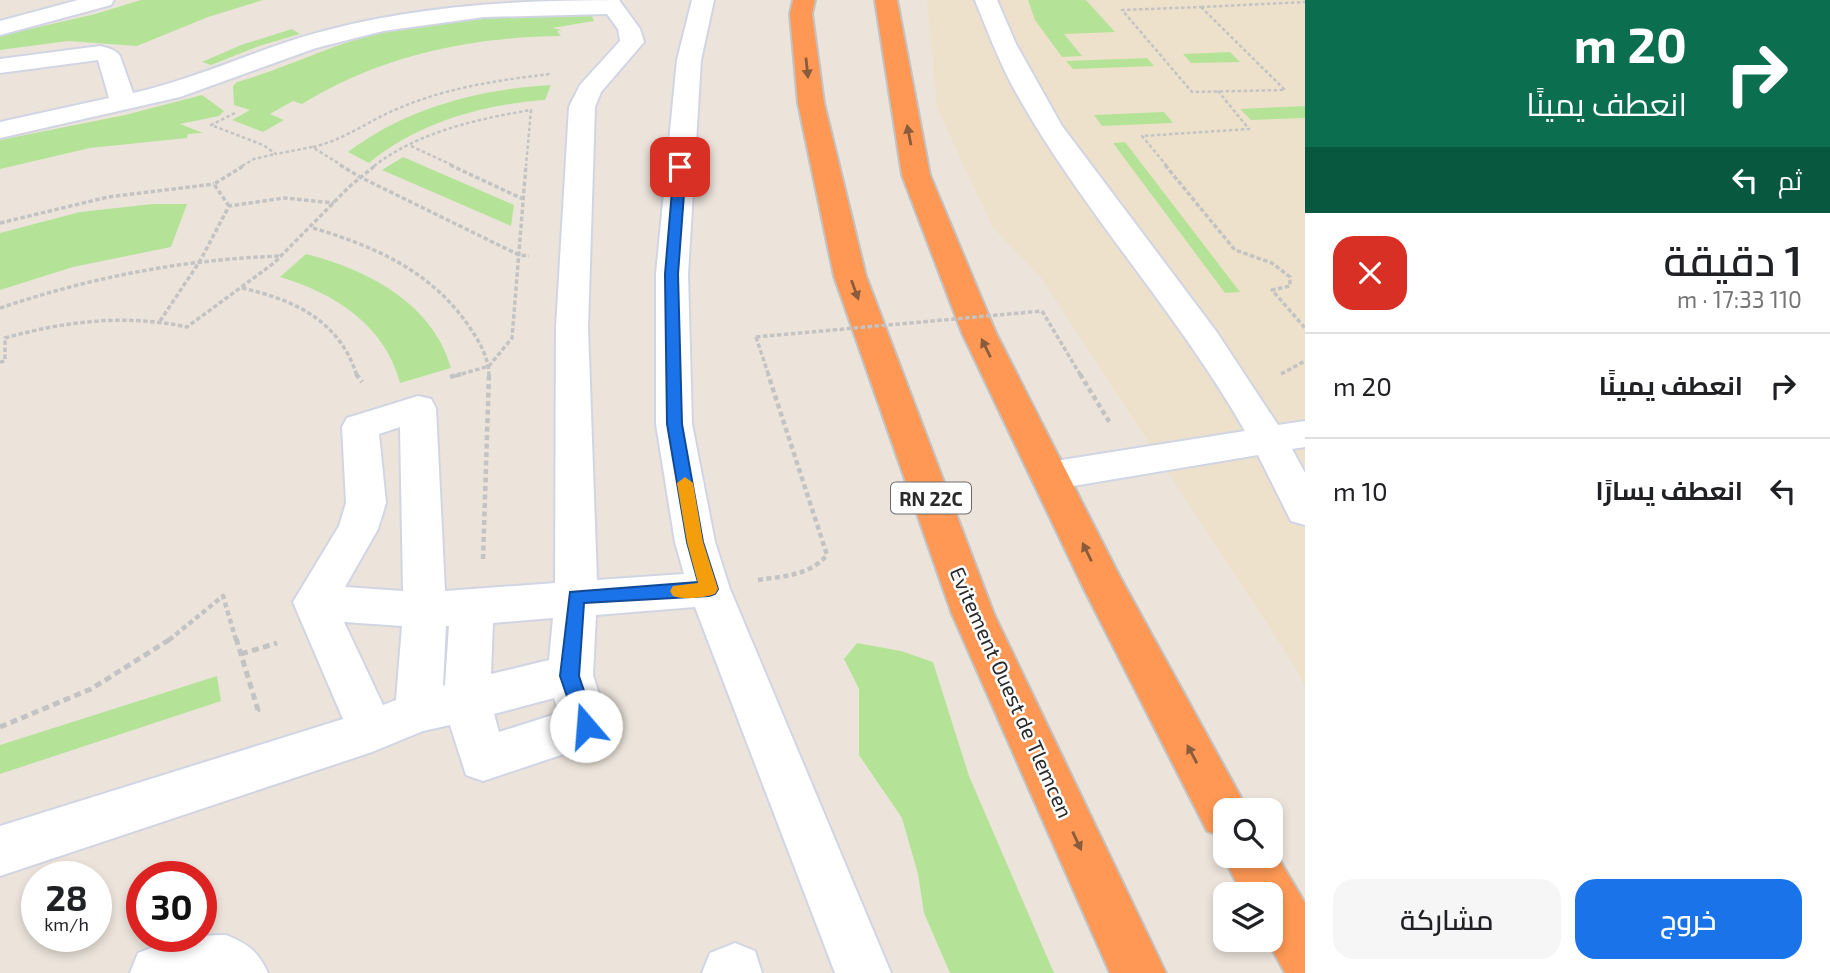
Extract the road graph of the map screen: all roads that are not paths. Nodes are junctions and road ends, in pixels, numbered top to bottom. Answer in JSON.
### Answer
{"nodes":[{"id":1,"x":41,"y":0,"type":"edge"},
{"id":2,"x":103,"y":0,"type":"edge"},
{"id":3,"x":804,"y":0,"type":"edge"},
{"id":4,"x":887,"y":0,"type":"edge"},
{"id":5,"x":986,"y":0,"type":"edge"},
{"id":6,"x":698,"y":2,"type":"edge"},
{"id":7,"x":610,"y":4,"type":"edge"},
{"id":8,"x":0,"y":10,"type":"edge"},
{"id":9,"x":0,"y":28,"type":"edge"},
{"id":10,"x":0,"y":66,"type":"edge"},
{"id":11,"x":123,"y":102,"type":"junction"},
{"id":12,"x":0,"y":130,"type":"edge"},
{"id":13,"x":1288,"y":437,"type":"edge"},
{"id":14,"x":1049,"y":476,"type":"junction"},
{"id":15,"x":1305,"y":510,"type":"edge"},
{"id":16,"x":709,"y":589,"type":"junction"},
{"id":17,"x":576,"y":597,"type":"junction"},
{"id":18,"x":314,"y":602,"type":"junction"},
{"id":19,"x":472,"y":606,"type":"junction"},
{"id":20,"x":425,"y":610,"type":"junction"},
{"id":21,"x":570,"y":676,"type":"junction"},
{"id":22,"x":467,"y":700,"type":"junction"},
{"id":23,"x":418,"y":712,"type":"junction"},
{"id":24,"x":372,"y":731,"type":"junction"},
{"id":25,"x":1216,"y":798,"type":"edge"},
{"id":26,"x":0,"y":851,"type":"edge"},
{"id":27,"x":1256,"y":868,"type":"edge"},
{"id":28,"x":1305,"y":955,"type":"edge"},
{"id":29,"x":158,"y":973,"type":"edge"},
{"id":30,"x":240,"y":973,"type":"edge"},
{"id":31,"x":863,"y":973,"type":"edge"},
{"id":32,"x":1138,"y":973,"type":"edge"}],
"edges":[{"from":1,"to":8,"type":"street"},
{"from":2,"to":9,"type":"street"},
{"from":3,"to":32,"type":"highway","name":"Evitement Ouest de Tlemcen","number":"RN 22C","one_way":true},
{"from":14,"to":4,"type":"highway","one_way":true},
{"from":5,"to":13,"type":"street"},
{"from":6,"to":16,"type":"street"},
{"from":7,"to":11,"type":"street"},
{"from":7,"to":17,"type":"street"},
{"from":10,"to":11,"type":"street"},
{"from":11,"to":12,"type":"street"},
{"from":13,"to":14,"type":"street"},
{"from":13,"to":15,"type":"street"},
{"from":25,"to":14,"type":"highway","one_way":true},
{"from":16,"to":17,"type":"street"},
{"from":16,"to":31,"type":"street"},
{"from":17,"to":19,"type":"street"},
{"from":17,"to":21,"type":"street"},
{"from":18,"to":20,"type":"street"},
{"from":18,"to":20,"type":"street"},
{"from":18,"to":24,"type":"street"},
{"from":19,"to":20,"type":"street"},
{"from":19,"to":22,"type":"street"},
{"from":20,"to":23,"type":"street"},
{"from":21,"to":22,"type":"street"},
{"from":21,"to":22,"type":"street"},
{"from":22,"to":23,"type":"street"},
{"from":23,"to":24,"type":"street"},
{"from":24,"to":26,"type":"street"},
{"from":27,"to":28,"type":"highway"},
{"from":29,"to":30,"type":"street"}]}
